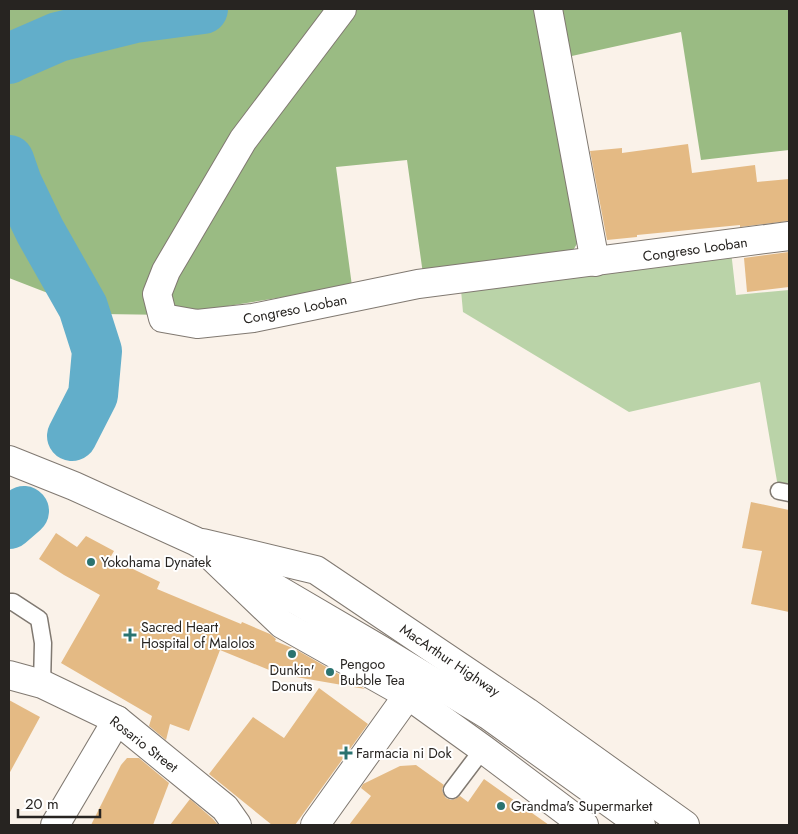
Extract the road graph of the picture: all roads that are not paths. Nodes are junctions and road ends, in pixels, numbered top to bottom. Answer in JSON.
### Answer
{"nodes":[{"id":1,"x":342,"y":9,"type":"edge"},
{"id":2,"x":548,"y":9,"type":"edge"},
{"id":3,"x":789,"y":236,"type":"edge"},
{"id":4,"x":595,"y":262,"type":"junction"},
{"id":5,"x":14,"y":462,"type":"edge"},
{"id":6,"x":194,"y":541,"type":"junction"},
{"id":7,"x":9,"y":602,"type":"edge"},
{"id":8,"x":9,"y":675,"type":"edge"},
{"id":9,"x":42,"y":684,"type":"junction"},
{"id":10,"x":408,"y":695,"type":"junction"},
{"id":11,"x":117,"y":720,"type":"junction"},
{"id":12,"x":483,"y":749,"type":"junction"},
{"id":13,"x":452,"y":790,"type":"dead end"},
{"id":14,"x":55,"y":825,"type":"edge"},
{"id":15,"x":237,"y":825,"type":"edge"},
{"id":16,"x":315,"y":825,"type":"edge"},
{"id":17,"x":584,"y":825,"type":"edge"},
{"id":18,"x":642,"y":825,"type":"edge"},
{"id":19,"x":684,"y":825,"type":"edge"}],
"edges":[{"from":1,"to":4,"type":"main road","name":"Congreso Looban"},
{"from":2,"to":4,"type":"main road"},
{"from":3,"to":4,"type":"main road","name":"Congreso Looban"},
{"from":5,"to":6,"type":"main road","name":"MacArthur Highway"},
{"from":6,"to":10,"type":"main road","name":"MacArthur Highway"},
{"from":6,"to":18,"type":"main road","name":"MacArthur Highway"},
{"from":6,"to":19,"type":"main road","name":"MacArthur Highway"},
{"from":7,"to":9,"type":"lane"},
{"from":8,"to":9,"type":"main road","name":"Rosario Street"},
{"from":9,"to":11,"type":"main road","name":"Rosario Street"},
{"from":10,"to":12,"type":"main road","name":"MacArthur Highway"},
{"from":10,"to":16,"type":"main road"},
{"from":11,"to":14,"type":"main road"},
{"from":11,"to":15,"type":"main road","name":"Rosario Street"},
{"from":12,"to":13,"type":"lane"},
{"from":12,"to":17,"type":"main road","name":"MacArthur Highway"}]}
